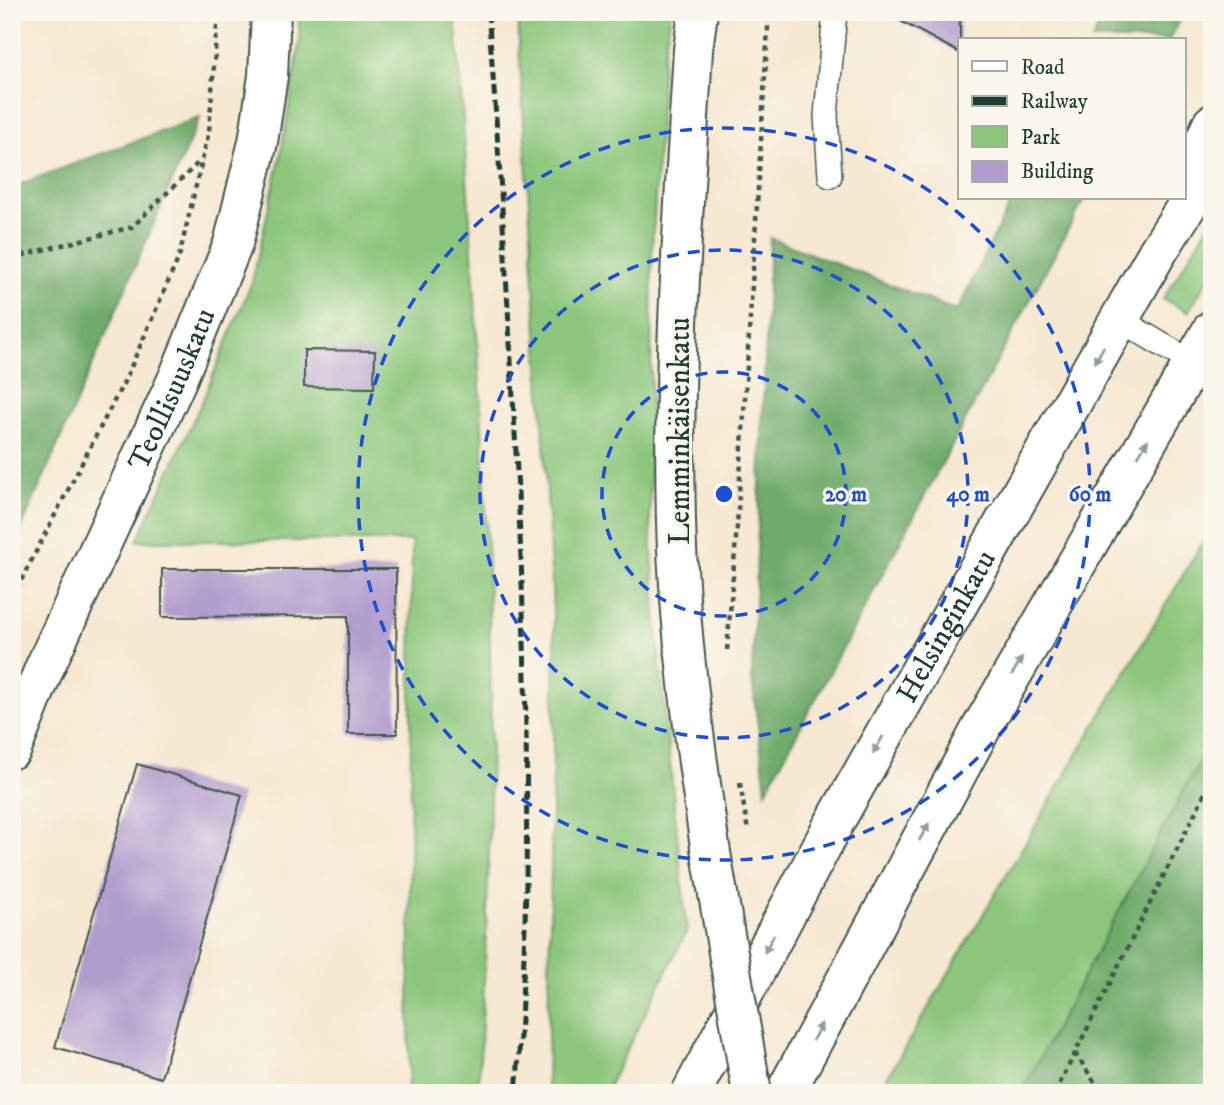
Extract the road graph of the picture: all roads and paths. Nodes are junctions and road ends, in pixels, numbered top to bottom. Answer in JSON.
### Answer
{"nodes":[{"id":1,"x":218,"y":12,"type":"edge"},
{"id":2,"x":271,"y":12,"type":"edge"},
{"id":3,"x":698,"y":12,"type":"edge"},
{"id":4,"x":769,"y":12,"type":"edge"},
{"id":5,"x":835,"y":12,"type":"edge"},
{"id":6,"x":1212,"y":124,"type":"edge"},
{"id":7,"x":203,"y":158,"type":"junction"},
{"id":8,"x":1212,"y":166,"type":"edge"},
{"id":9,"x":830,"y":176,"type":"dead end"},
{"id":10,"x":1186,"y":186,"type":"edge"},
{"id":11,"x":1180,"y":200,"type":"edge"},
{"id":12,"x":1157,"y":253,"type":"junction"},
{"id":13,"x":12,"y":258,"type":"edge"},
{"id":14,"x":1120,"y":320,"type":"junction"},
{"id":15,"x":1212,"y":330,"type":"edge"},
{"id":16,"x":1193,"y":363,"type":"junction"},
{"id":17,"x":12,"y":598,"type":"edge"},
{"id":18,"x":726,"y":663,"type":"dead end"},
{"id":19,"x":12,"y":749,"type":"edge"},
{"id":20,"x":738,"y":770,"type":"dead end"},
{"id":21,"x":1212,"y":779,"type":"edge"},
{"id":22,"x":740,"y":783,"type":"dead end"},
{"id":23,"x":1074,"y":1053,"type":"junction"},
{"id":24,"x":691,"y":1093,"type":"edge"},
{"id":25,"x":752,"y":1093,"type":"edge"},
{"id":26,"x":785,"y":1093,"type":"edge"},
{"id":27,"x":1055,"y":1093,"type":"edge"},
{"id":28,"x":1102,"y":1093,"type":"edge"}],
"edges":[{"from":1,"to":7,"type":"path"},
{"from":2,"to":19,"type":"main road","name":"Teollisuuskatu"},
{"from":3,"to":25,"type":"main road","name":"Lemminkäisenkatu","bridge":true},
{"from":4,"to":18,"type":"path"},
{"from":5,"to":9,"type":"lane"},
{"from":6,"to":10,"type":"main road"},
{"from":7,"to":13,"type":"path"},
{"from":7,"to":17,"type":"path"},
{"from":8,"to":12,"type":"main road","name":"Helsinginkatu"},
{"from":11,"to":12,"type":"main road"},
{"from":12,"to":14,"type":"main road","name":"Helsinginkatu"},
{"from":14,"to":16,"type":"lane"},
{"from":14,"to":24,"type":"main road","name":"Helsinginkatu","one_way":true},
{"from":15,"to":16,"type":"main road"},
{"from":26,"to":16,"type":"main road","one_way":true},
{"from":20,"to":22,"type":"path"},
{"from":21,"to":23,"type":"path"},
{"from":23,"to":27,"type":"path"},
{"from":23,"to":28,"type":"path"}]}
